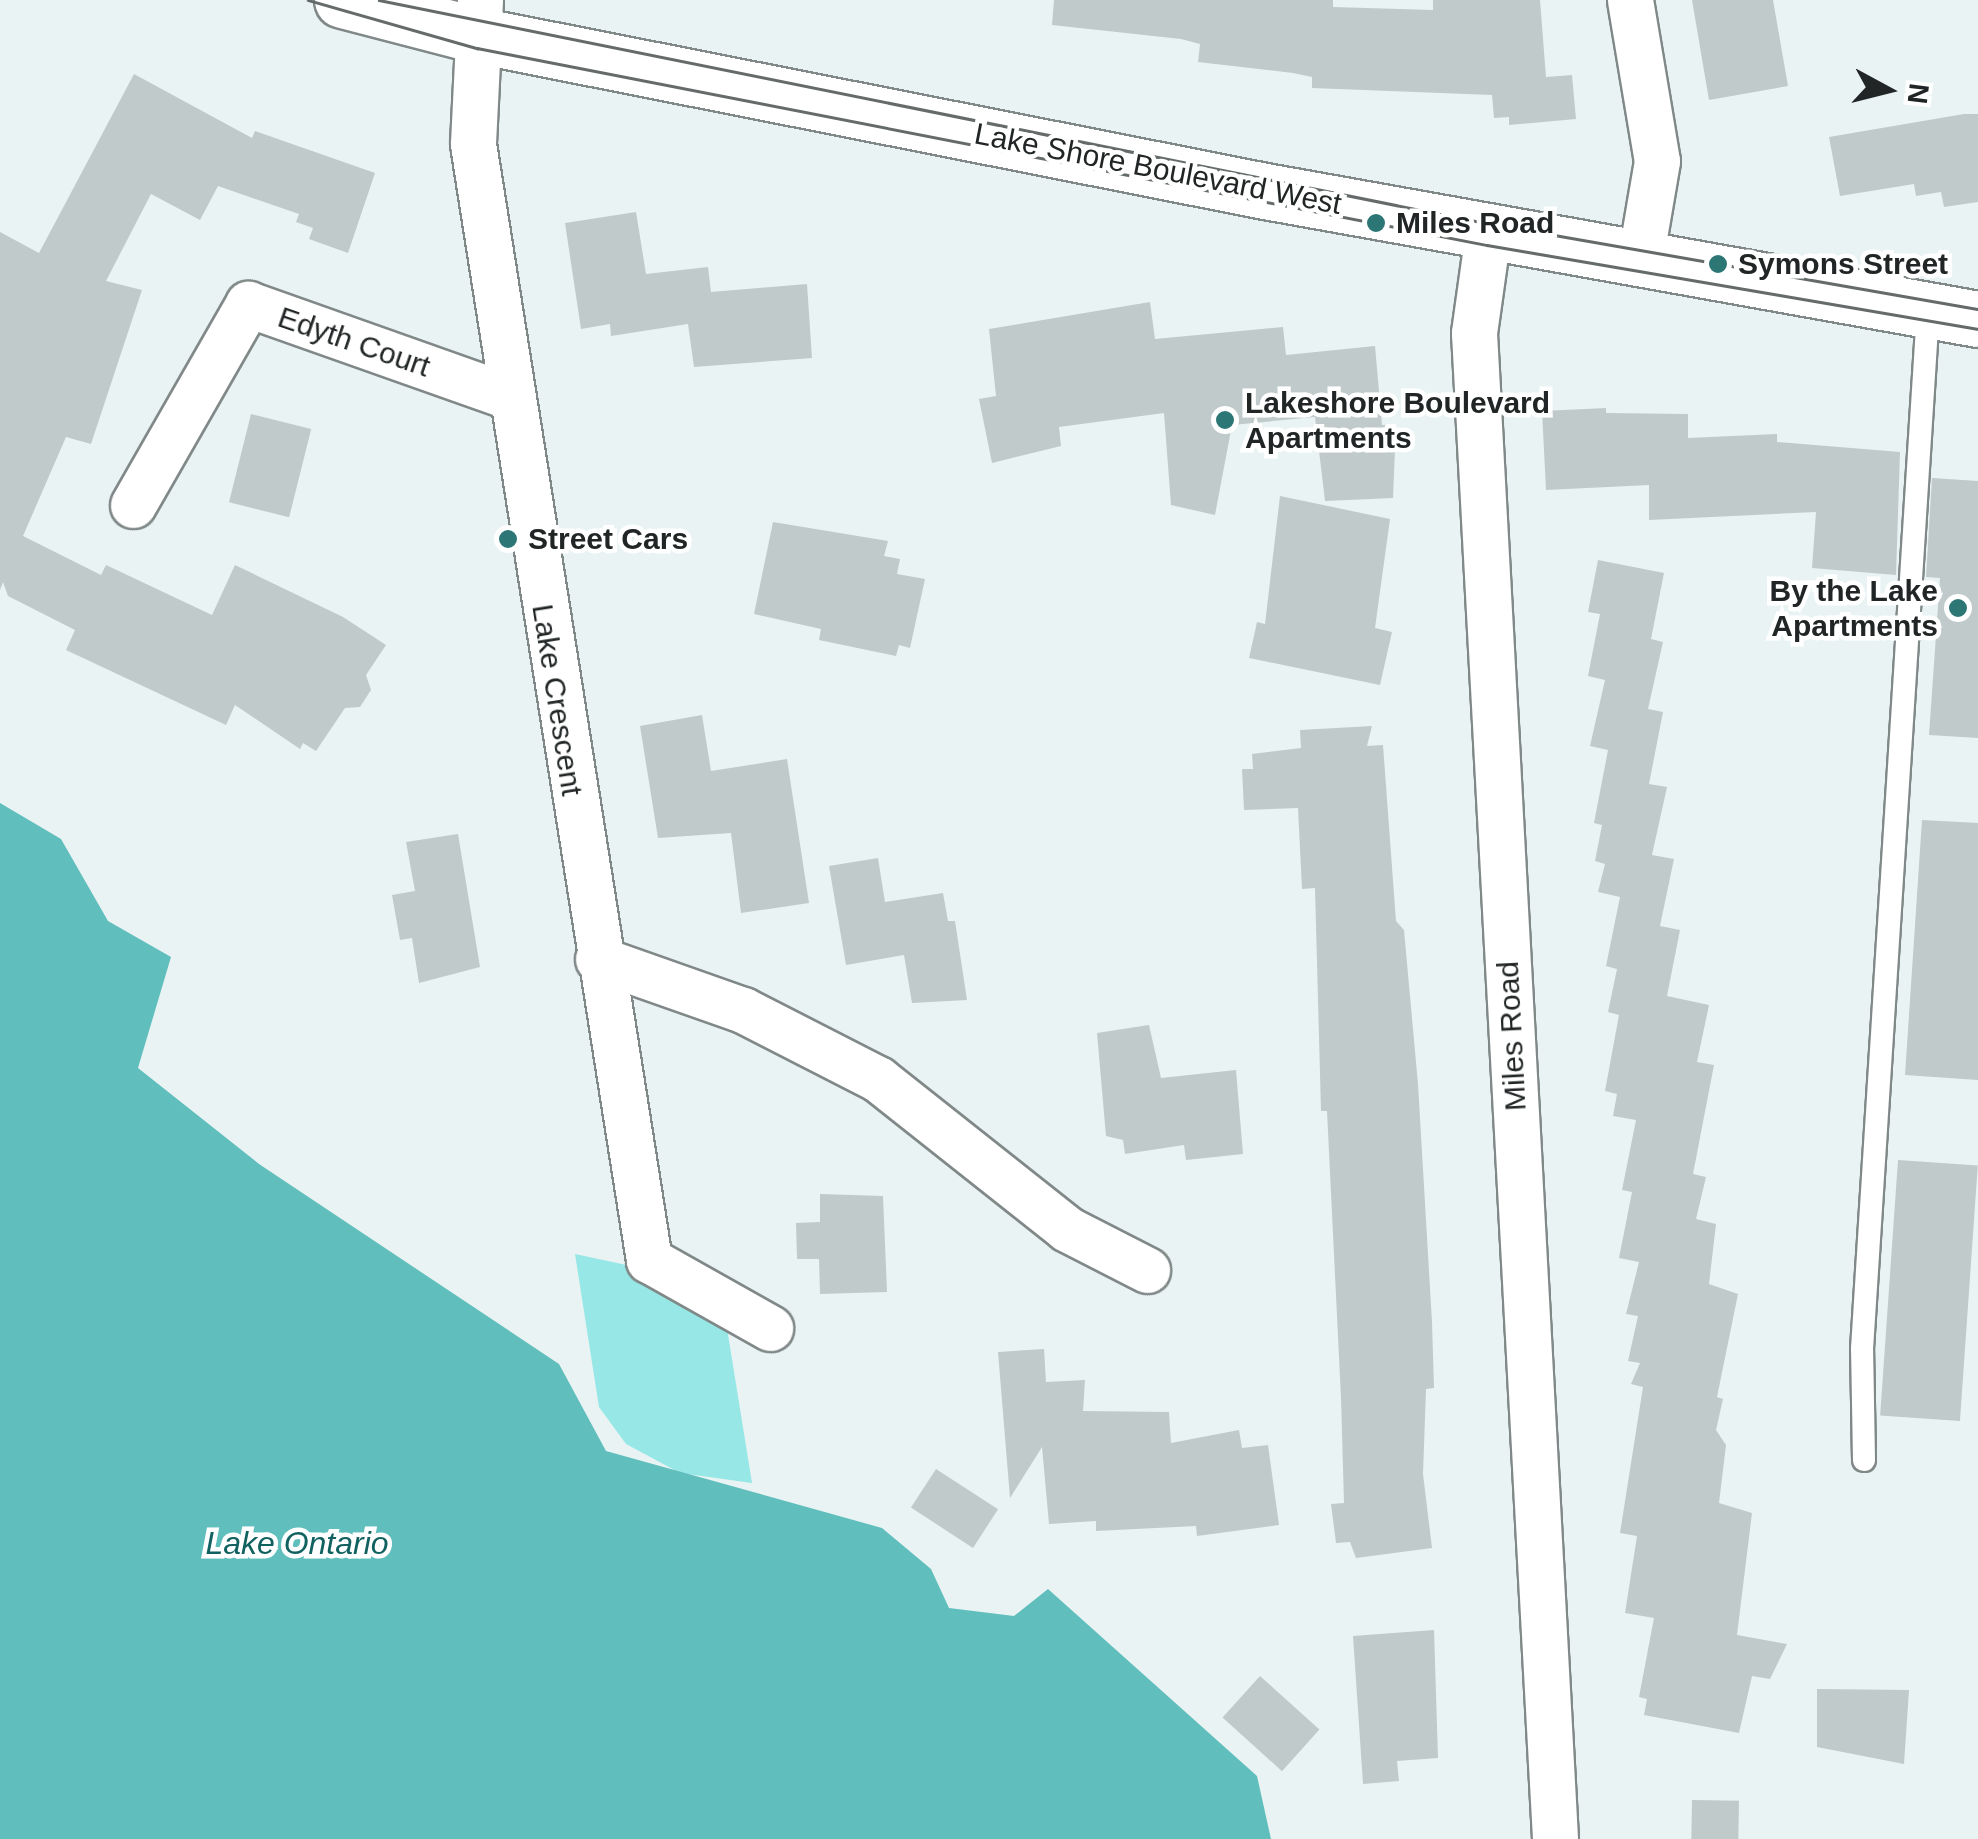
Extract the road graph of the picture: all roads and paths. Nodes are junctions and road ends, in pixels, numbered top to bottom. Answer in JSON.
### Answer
{"nodes":[{"id":1,"x":342,"y":0,"type":"edge"},
{"id":2,"x":1630,"y":0,"type":"edge"},
{"id":3,"x":479,"y":18,"type":"edge"},
{"id":4,"x":1488,"y":233,"type":"junction"},
{"id":5,"x":1640,"y":260,"type":"junction"},
{"id":6,"x":1953,"y":315,"type":"edge"},
{"id":7,"x":508,"y":396,"type":"junction"},
{"id":8,"x":133,"y":504,"type":"dead end"},
{"id":9,"x":598,"y":959,"type":"junction"},
{"id":10,"x":1148,"y":1270,"type":"dead end"},
{"id":11,"x":770,"y":1328,"type":"dead end"},
{"id":12,"x":1864,"y":1460,"type":"dead end"},
{"id":13,"x":1555,"y":1839,"type":"edge"}],
"edges":[{"from":1,"to":3,"type":"main road","name":"Lake Shore Boulevard West"},
{"from":2,"to":5,"type":"street"},
{"from":3,"to":4,"type":"main road","name":"Lake Shore Boulevard West"},
{"from":3,"to":7,"type":"street","name":"Lake Crescent"},
{"from":4,"to":5,"type":"main road","name":"Lake Shore Boulevard West"},
{"from":4,"to":13,"type":"street","name":"Miles Road"},
{"from":5,"to":6,"type":"main road","name":"Lake Shore Boulevard West"},
{"from":6,"to":12,"type":"lane"},
{"from":7,"to":8,"type":"street","name":"Edyth Court"},
{"from":7,"to":9,"type":"street","name":"Lake Crescent"},
{"from":9,"to":10,"type":"street"},
{"from":9,"to":11,"type":"street","name":"Lake Crescent"}]}
